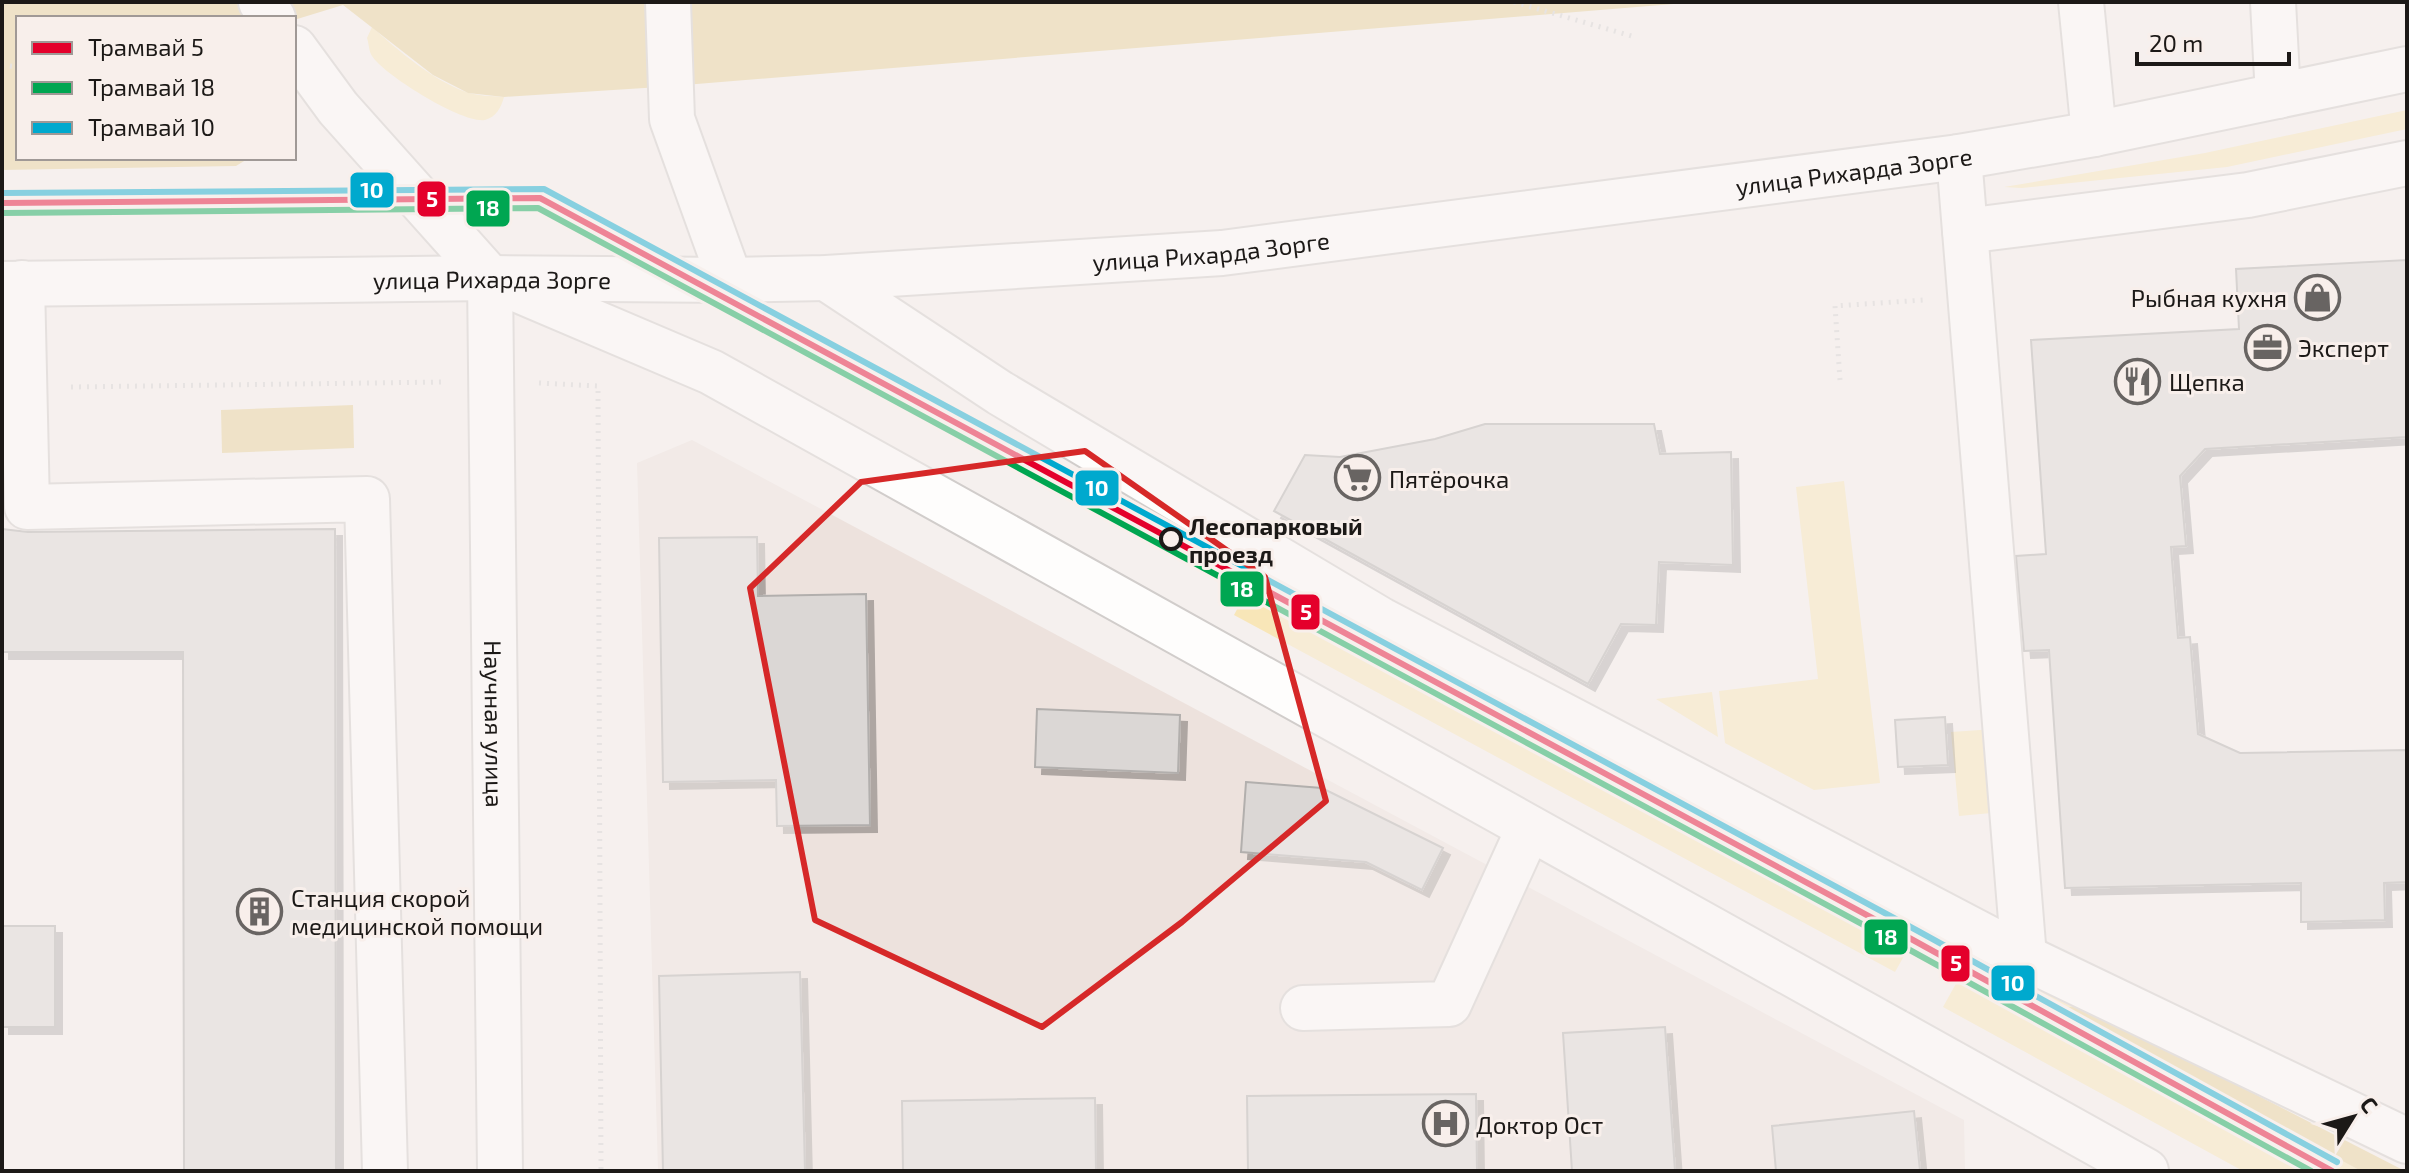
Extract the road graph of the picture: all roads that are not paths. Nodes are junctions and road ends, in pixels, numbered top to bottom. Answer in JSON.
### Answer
{"nodes":[{"id":1,"x":668,"y":2,"type":"edge"},
{"id":2,"x":2081,"y":2,"type":"edge"},
{"id":3,"x":2273,"y":2,"type":"edge"},
{"id":4,"x":296,"y":51,"type":"edge"},
{"id":5,"x":2407,"y":69,"type":"edge"},
{"id":6,"x":2278,"y":96,"type":"junction"},
{"id":7,"x":2094,"y":134,"type":"junction"},
{"id":8,"x":1959,"y":157,"type":"junction"},
{"id":9,"x":2407,"y":163,"type":"edge"},
{"id":10,"x":1965,"y":231,"type":"junction"},
{"id":11,"x":490,"y":278,"type":"junction"},
{"id":12,"x":826,"y":278,"type":"junction"},
{"id":13,"x":730,"y":280,"type":"junction"},
{"id":14,"x":12,"y":284,"type":"edge"},
{"id":15,"x":1529,"y":828,"type":"junction"},
{"id":16,"x":2024,"y":957,"type":"junction"},
{"id":17,"x":1303,"y":1008,"type":"dead end"},
{"id":18,"x":2407,"y":1141,"type":"edge"},
{"id":19,"x":385,"y":1171,"type":"edge"},
{"id":20,"x":500,"y":1171,"type":"edge"},
{"id":21,"x":2146,"y":1171,"type":"edge"}],
"edges":[{"from":1,"to":13,"type":"street"},
{"from":2,"to":7,"type":"street"},
{"from":3,"to":6,"type":"street"},
{"from":4,"to":11,"type":"street"},
{"from":5,"to":6,"type":"street","name":"улица Рихарда Зорге"},
{"from":6,"to":7,"type":"street","name":"улица Рихарда Зорге"},
{"from":7,"to":8,"type":"street","name":"улица Рихарда Зорге"},
{"from":8,"to":10,"type":"street"},
{"from":8,"to":12,"type":"street","name":"улица Рихарда Зорге"},
{"from":9,"to":10,"type":"street"},
{"from":10,"to":16,"type":"street"},
{"from":11,"to":13,"type":"street","name":"улица Рихарда Зорге"},
{"from":11,"to":14,"type":"street","name":"улица Рихарда Зорге"},
{"from":11,"to":15,"type":"street"},
{"from":11,"to":20,"type":"street","name":"Научная улица"},
{"from":12,"to":13,"type":"street","name":"улица Рихарда Зорге"},
{"from":12,"to":16,"type":"street"},
{"from":14,"to":19,"type":"street"},
{"from":15,"to":17,"type":"street"},
{"from":15,"to":21,"type":"street"},
{"from":16,"to":18,"type":"street"}]}
